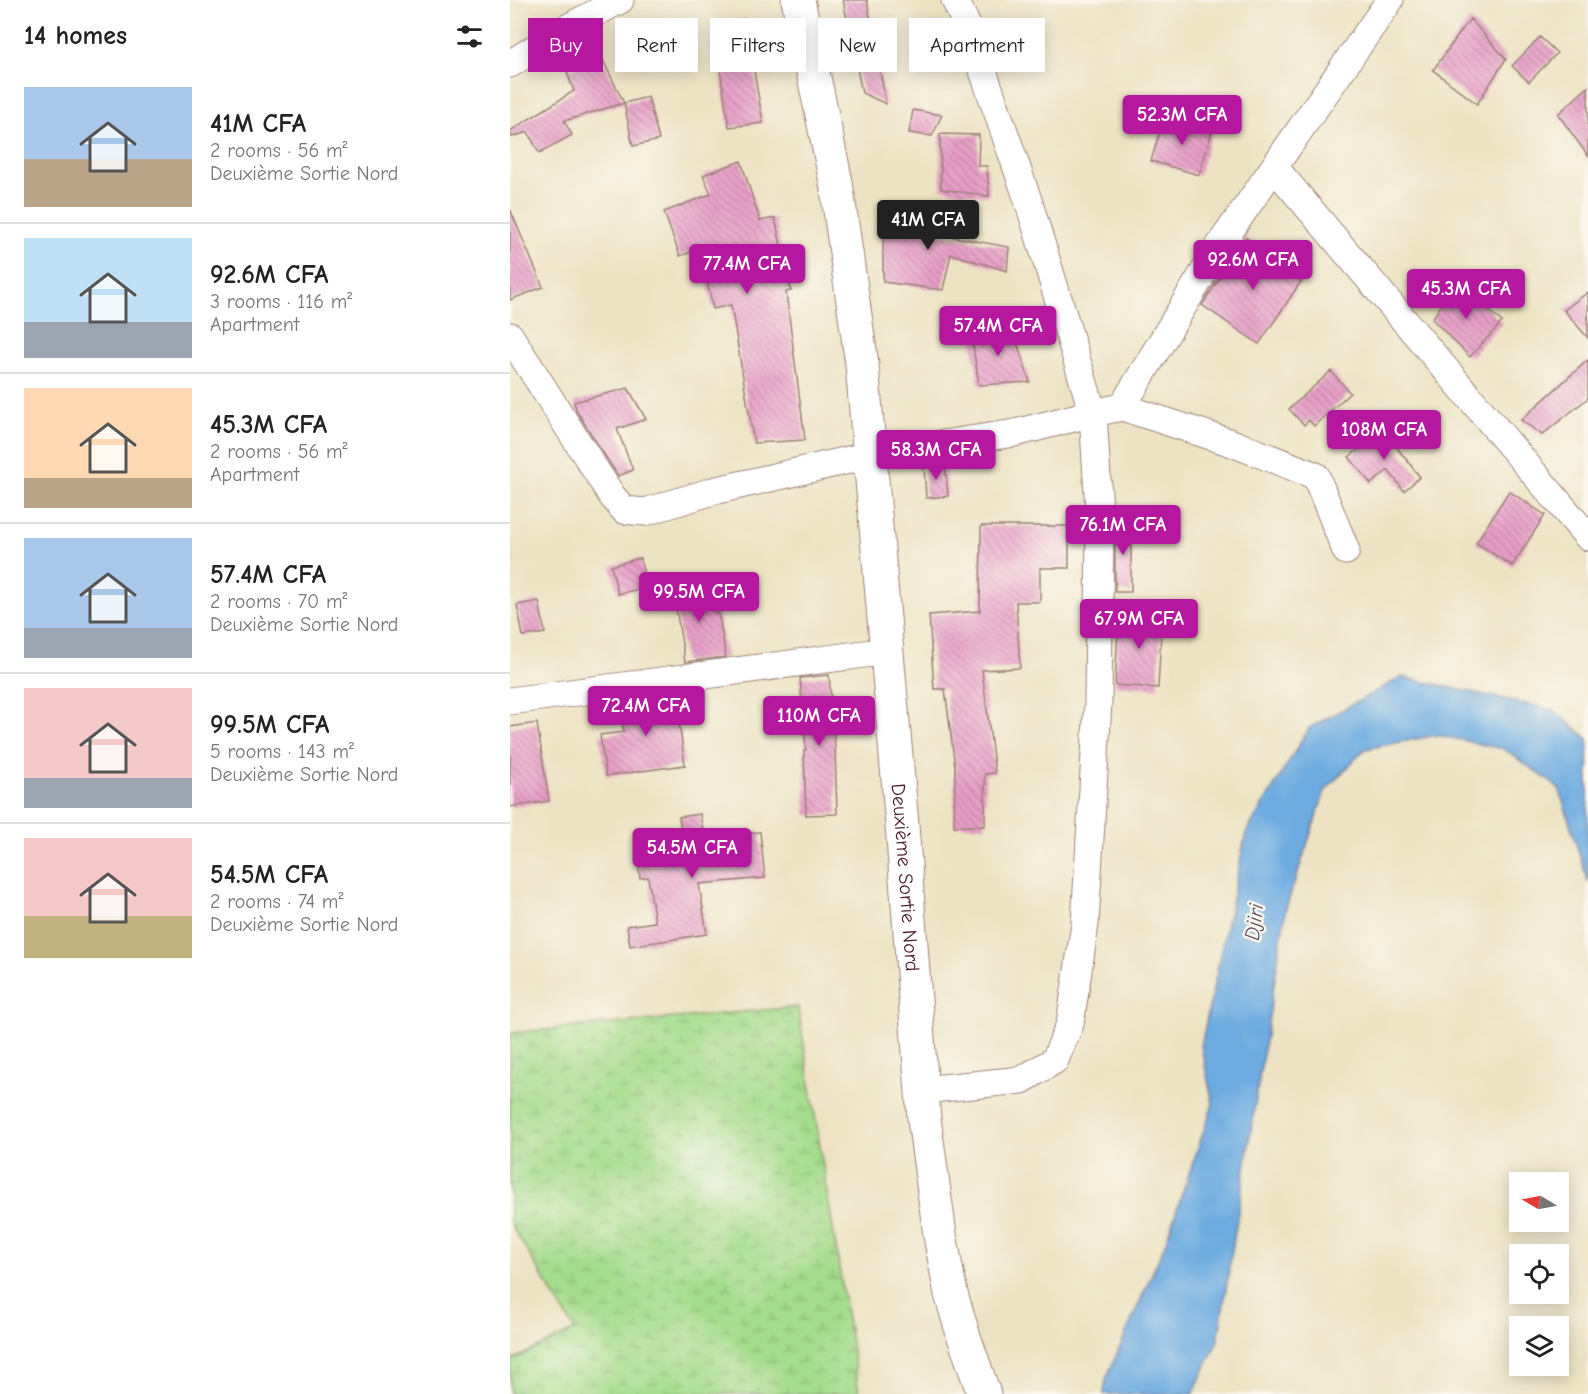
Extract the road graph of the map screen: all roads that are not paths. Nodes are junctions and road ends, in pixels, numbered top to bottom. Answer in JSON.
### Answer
{"nodes":[{"id":1,"x":620,"y":0,"type":"edge"},
{"id":2,"x":798,"y":0,"type":"edge"},
{"id":3,"x":955,"y":0,"type":"edge"},
{"id":4,"x":1390,"y":0,"type":"edge"},
{"id":5,"x":510,"y":64,"type":"edge"},
{"id":6,"x":1274,"y":166,"type":"junction"},
{"id":7,"x":510,"y":336,"type":"edge"},
{"id":8,"x":1122,"y":407,"type":"junction"},
{"id":9,"x":1093,"y":412,"type":"junction"},
{"id":10,"x":871,"y":455,"type":"junction"},
{"id":11,"x":1588,"y":537,"type":"edge"},
{"id":12,"x":1346,"y":551,"type":"dead end"},
{"id":13,"x":888,"y":651,"type":"junction"},
{"id":14,"x":510,"y":701,"type":"edge"},
{"id":15,"x":922,"y":1090,"type":"junction"},
{"id":16,"x":984,"y":1394,"type":"edge"}],
"edges":[{"from":1,"to":5,"type":"street"},
{"from":2,"to":10,"type":"main road","name":"Deuxième Sortie Nord"},
{"from":3,"to":9,"type":"street"},
{"from":4,"to":6,"type":"street"},
{"from":6,"to":8,"type":"street"},
{"from":6,"to":11,"type":"street"},
{"from":7,"to":10,"type":"street"},
{"from":8,"to":9,"type":"street"},
{"from":8,"to":12,"type":"street"},
{"from":9,"to":10,"type":"street"},
{"from":9,"to":15,"type":"street"},
{"from":10,"to":13,"type":"main road","name":"Deuxième Sortie Nord"},
{"from":13,"to":14,"type":"street"},
{"from":13,"to":15,"type":"main road","name":"Deuxième Sortie Nord"},
{"from":15,"to":16,"type":"main road","name":"Deuxième Sortie Nord"}]}
